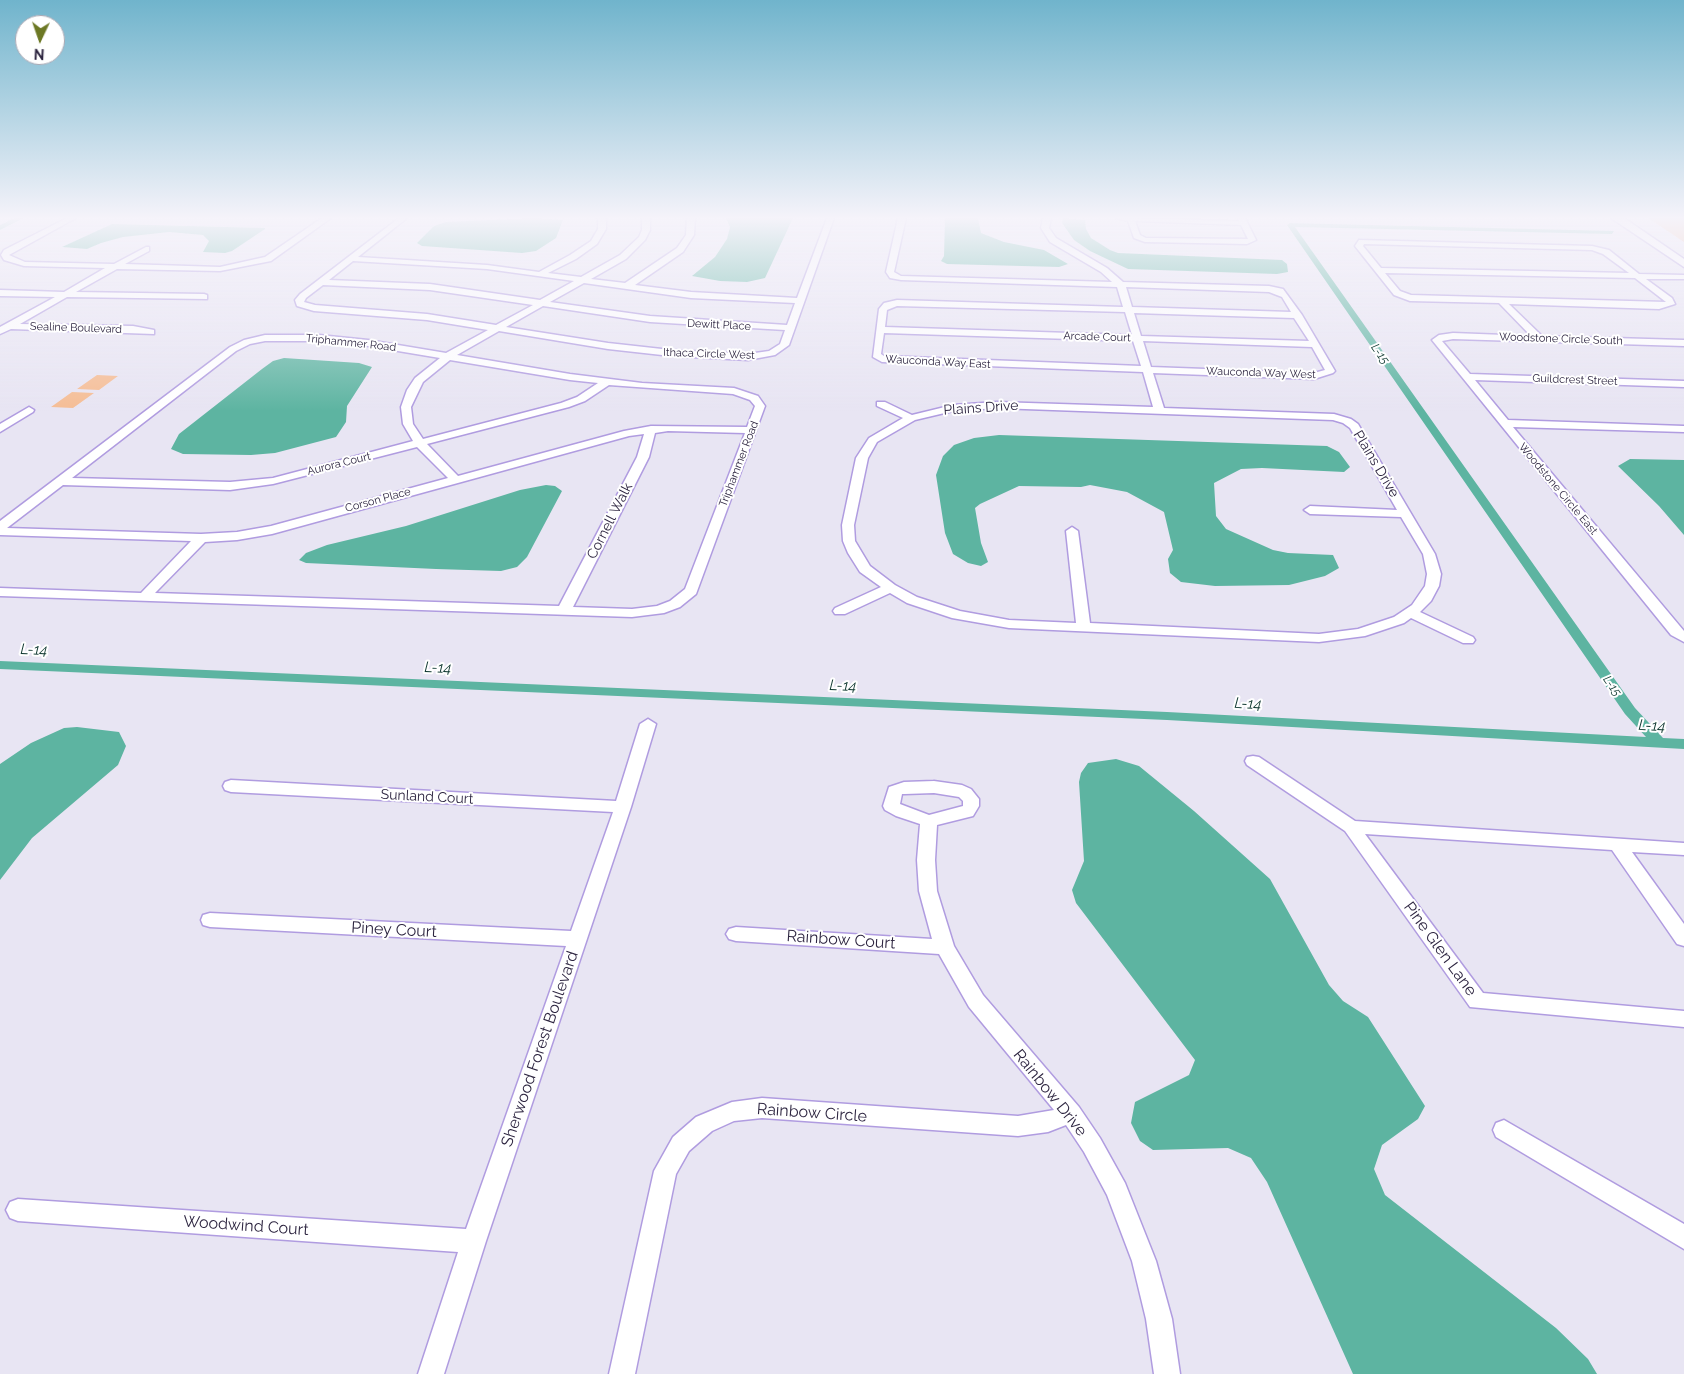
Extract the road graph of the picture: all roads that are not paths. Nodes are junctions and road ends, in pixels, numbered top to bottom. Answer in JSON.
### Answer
{"nodes":[{"id":1,"x":87,"y":282,"type":"edge"},
{"id":2,"x":321,"y":282,"type":"edge"},
{"id":3,"x":323,"y":282,"type":"edge"},
{"id":4,"x":580,"y":282,"type":"edge"},
{"id":5,"x":599,"y":282,"type":"edge"},
{"id":6,"x":634,"y":282,"type":"edge"},
{"id":7,"x":807,"y":282,"type":"edge"},
{"id":8,"x":1061,"y":282,"type":"edge"},
{"id":9,"x":1388,"y":282,"type":"edge"},
{"id":10,"x":1645,"y":282,"type":"edge"},
{"id":11,"x":1121,"y":284,"type":"junction"},
{"id":12,"x":627,"y":286,"type":"junction"},
{"id":13,"x":0,"y":293,"type":"edge"},
{"id":14,"x":64,"y":295,"type":"junction"},
{"id":15,"x":204,"y":297,"type":"dead end"},
{"id":16,"x":800,"y":301,"type":"junction"},
{"id":17,"x":1502,"y":302,"type":"junction"},
{"id":18,"x":543,"y":303,"type":"junction"},
{"id":19,"x":1130,"y":310,"type":"junction"},
{"id":20,"x":1298,"y":315,"type":"junction"},
{"id":21,"x":4,"y":326,"type":"edge"},
{"id":22,"x":497,"y":328,"type":"junction"},
{"id":23,"x":790,"y":328,"type":"junction"},
{"id":24,"x":879,"y":330,"type":"junction"},
{"id":25,"x":0,"y":331,"type":"edge"},
{"id":26,"x":151,"y":332,"type":"dead end"},
{"id":27,"x":1138,"y":338,"type":"junction"},
{"id":28,"x":1438,"y":338,"type":"joint"},
{"id":29,"x":1539,"y":338,"type":"junction"},
{"id":30,"x":1684,"y":343,"type":"edge"},
{"id":31,"x":1315,"y":344,"type":"junction"},
{"id":32,"x":448,"y":356,"type":"junction"},
{"id":33,"x":1148,"y":370,"type":"junction"},
{"id":34,"x":1466,"y":377,"type":"junction"},
{"id":35,"x":606,"y":382,"type":"junction"},
{"id":36,"x":1684,"y":384,"type":"edge"},
{"id":37,"x":881,"y":404,"type":"dead end"},
{"id":38,"x":29,"y":410,"type":"dead end"},
{"id":39,"x":1159,"y":410,"type":"junction"},
{"id":40,"x":910,"y":418,"type":"junction"},
{"id":41,"x":1503,"y":423,"type":"junction"},
{"id":42,"x":0,"y":429,"type":"edge"},
{"id":43,"x":651,"y":429,"type":"junction"},
{"id":44,"x":1684,"y":429,"type":"edge"},
{"id":45,"x":752,"y":430,"type":"junction"},
{"id":46,"x":420,"y":443,"type":"junction"},
{"id":47,"x":455,"y":479,"type":"junction"},
{"id":48,"x":60,"y":481,"type":"junction"},
{"id":49,"x":1310,"y":510,"type":"dead end"},
{"id":50,"x":1406,"y":514,"type":"junction"},
{"id":51,"x":0,"y":526,"type":"edge"},
{"id":52,"x":0,"y":531,"type":"edge"},
{"id":53,"x":1072,"y":531,"type":"dead end"},
{"id":54,"x":201,"y":538,"type":"junction"},
{"id":55,"x":890,"y":588,"type":"junction"},
{"id":56,"x":0,"y":592,"type":"edge"},
{"id":57,"x":144,"y":597,"type":"junction"},
{"id":58,"x":564,"y":611,"type":"junction"},
{"id":59,"x":840,"y":611,"type":"dead end"},
{"id":60,"x":1410,"y":613,"type":"junction"},
{"id":61,"x":1084,"y":628,"type":"junction"},
{"id":62,"x":1684,"y":638,"type":"edge"},
{"id":63,"x":1468,"y":640,"type":"dead end"},
{"id":64,"x":648,"y":724,"type":"dead end"},
{"id":65,"x":1253,"y":761,"type":"dead end"},
{"id":66,"x":231,"y":786,"type":"dead end"},
{"id":67,"x":623,"y":807,"type":"junction"},
{"id":68,"x":929,"y":821,"type":"dead end"},
{"id":69,"x":1352,"y":827,"type":"junction"},
{"id":70,"x":1617,"y":844,"type":"junction"},
{"id":71,"x":1684,"y":849,"type":"edge"},
{"id":72,"x":210,"y":920,"type":"dead end"},
{"id":73,"x":736,"y":934,"type":"dead end"},
{"id":74,"x":578,"y":939,"type":"junction"},
{"id":75,"x":1684,"y":939,"type":"edge"},
{"id":76,"x":945,"y":947,"type":"junction"},
{"id":77,"x":1684,"y":1019,"type":"edge"},
{"id":78,"x":1071,"y":1114,"type":"junction"},
{"id":79,"x":1504,"y":1130,"type":"dead end"},
{"id":80,"x":18,"y":1210,"type":"dead end"},
{"id":81,"x":1684,"y":1237,"type":"edge"},
{"id":82,"x":474,"y":1241,"type":"junction"},
{"id":83,"x":432,"y":1374,"type":"edge"},
{"id":84,"x":622,"y":1374,"type":"edge"},
{"id":85,"x":1167,"y":1374,"type":"edge"}],
"edges":[{"from":1,"to":14,"type":"street"},
{"from":2,"to":22,"type":"street"},
{"from":3,"to":18,"type":"street","name":"Dewitt Place"},
{"from":4,"to":18,"type":"street"},
{"from":5,"to":12,"type":"street"},
{"from":6,"to":12,"type":"street"},
{"from":7,"to":16,"type":"street","name":"Ithaca Circle West"},
{"from":8,"to":11,"type":"street","name":"Wauconda Way West"},
{"from":9,"to":17,"type":"street"},
{"from":10,"to":17,"type":"street"},
{"from":11,"to":19,"type":"street"},
{"from":11,"to":20,"type":"street","name":"Wauconda Way West"},
{"from":12,"to":16,"type":"street"},
{"from":13,"to":14,"type":"street"},
{"from":14,"to":15,"type":"street"},
{"from":14,"to":21,"type":"street"},
{"from":16,"to":23,"type":"street","name":"Ithaca Circle West"},
{"from":17,"to":29,"type":"street"},
{"from":18,"to":22,"type":"street"},
{"from":18,"to":23,"type":"street","name":"Dewitt Place"},
{"from":19,"to":20,"type":"street"},
{"from":19,"to":24,"type":"street","name":"Wauconda Way East"},
{"from":19,"to":27,"type":"street"},
{"from":20,"to":31,"type":"street","name":"Wauconda Way West"},
{"from":21,"to":25,"type":"street"},
{"from":21,"to":26,"type":"street","name":"Sealine Boulevard"},
{"from":22,"to":23,"type":"street","name":"Ithaca Circle West"},
{"from":22,"to":32,"type":"street"},
{"from":24,"to":27,"type":"street","name":"Arcade Court"},
{"from":24,"to":33,"type":"street","name":"Wauconda Way East"},
{"from":27,"to":31,"type":"street","name":"Arcade Court"},
{"from":27,"to":33,"type":"street"},
{"from":28,"to":29,"type":"street","name":"Woodstone Circle South"},
{"from":28,"to":34,"type":"street","name":"Woodstone Circle East"},
{"from":29,"to":30,"type":"street","name":"Woodstone Circle South"},
{"from":31,"to":33,"type":"street","name":"Wauconda Way West"},
{"from":32,"to":35,"type":"street","name":"Triphammer Road"},
{"from":32,"to":46,"type":"street"},
{"from":32,"to":48,"type":"street","name":"Triphammer Road"},
{"from":33,"to":39,"type":"street"},
{"from":34,"to":36,"type":"street","name":"Guildcrest Street"},
{"from":34,"to":41,"type":"street","name":"Woodstone Circle East"},
{"from":35,"to":45,"type":"street","name":"Triphammer Road"},
{"from":35,"to":46,"type":"street","name":"Aurora Court"},
{"from":37,"to":40,"type":"street"},
{"from":38,"to":42,"type":"street"},
{"from":39,"to":40,"type":"street","name":"Plains Drive"},
{"from":39,"to":50,"type":"street","name":"Plains Drive"},
{"from":40,"to":55,"type":"street","name":"Plains Drive"},
{"from":41,"to":44,"type":"street"},
{"from":41,"to":62,"type":"street","name":"Woodstone Circle East"},
{"from":43,"to":45,"type":"street","name":"Corson Place"},
{"from":43,"to":47,"type":"street","name":"Corson Place"},
{"from":43,"to":58,"type":"street","name":"Cornell Walk"},
{"from":45,"to":58,"type":"street","name":"Triphammer Road"},
{"from":46,"to":47,"type":"street"},
{"from":46,"to":48,"type":"street","name":"Aurora Court"},
{"from":47,"to":54,"type":"street","name":"Corson Place"},
{"from":48,"to":51,"type":"street","name":"Triphammer Road"},
{"from":49,"to":50,"type":"street"},
{"from":50,"to":60,"type":"street","name":"Plains Drive"},
{"from":52,"to":54,"type":"street","name":"Corson Place"},
{"from":53,"to":61,"type":"street"},
{"from":54,"to":57,"type":"street"},
{"from":55,"to":59,"type":"street"},
{"from":55,"to":61,"type":"street","name":"Plains Drive"},
{"from":56,"to":57,"type":"street","name":"Triphammer Road"},
{"from":57,"to":58,"type":"street","name":"Triphammer Road"},
{"from":60,"to":61,"type":"street","name":"Plains Drive"},
{"from":60,"to":63,"type":"street"},
{"from":64,"to":67,"type":"street","name":"Sherwood Forest Boulevard"},
{"from":65,"to":69,"type":"street","name":"Pine Glen Lane"},
{"from":66,"to":67,"type":"street","name":"Sunland Court"},
{"from":67,"to":74,"type":"street","name":"Sherwood Forest Boulevard"},
{"from":68,"to":76,"type":"street","name":"Rainbow Drive"},
{"from":69,"to":70,"type":"street"},
{"from":69,"to":77,"type":"street","name":"Pine Glen Lane"},
{"from":70,"to":71,"type":"street"},
{"from":70,"to":75,"type":"street"},
{"from":72,"to":74,"type":"street","name":"Piney Court"},
{"from":73,"to":76,"type":"street","name":"Rainbow Court"},
{"from":74,"to":82,"type":"street","name":"Sherwood Forest Boulevard"},
{"from":76,"to":78,"type":"street","name":"Rainbow Drive"},
{"from":78,"to":84,"type":"street","name":"Rainbow Circle"},
{"from":78,"to":85,"type":"street","name":"Rainbow Drive"},
{"from":79,"to":81,"type":"street"},
{"from":80,"to":82,"type":"street","name":"Woodwind Court"},
{"from":82,"to":83,"type":"street","name":"Sherwood Forest Boulevard"}]}
